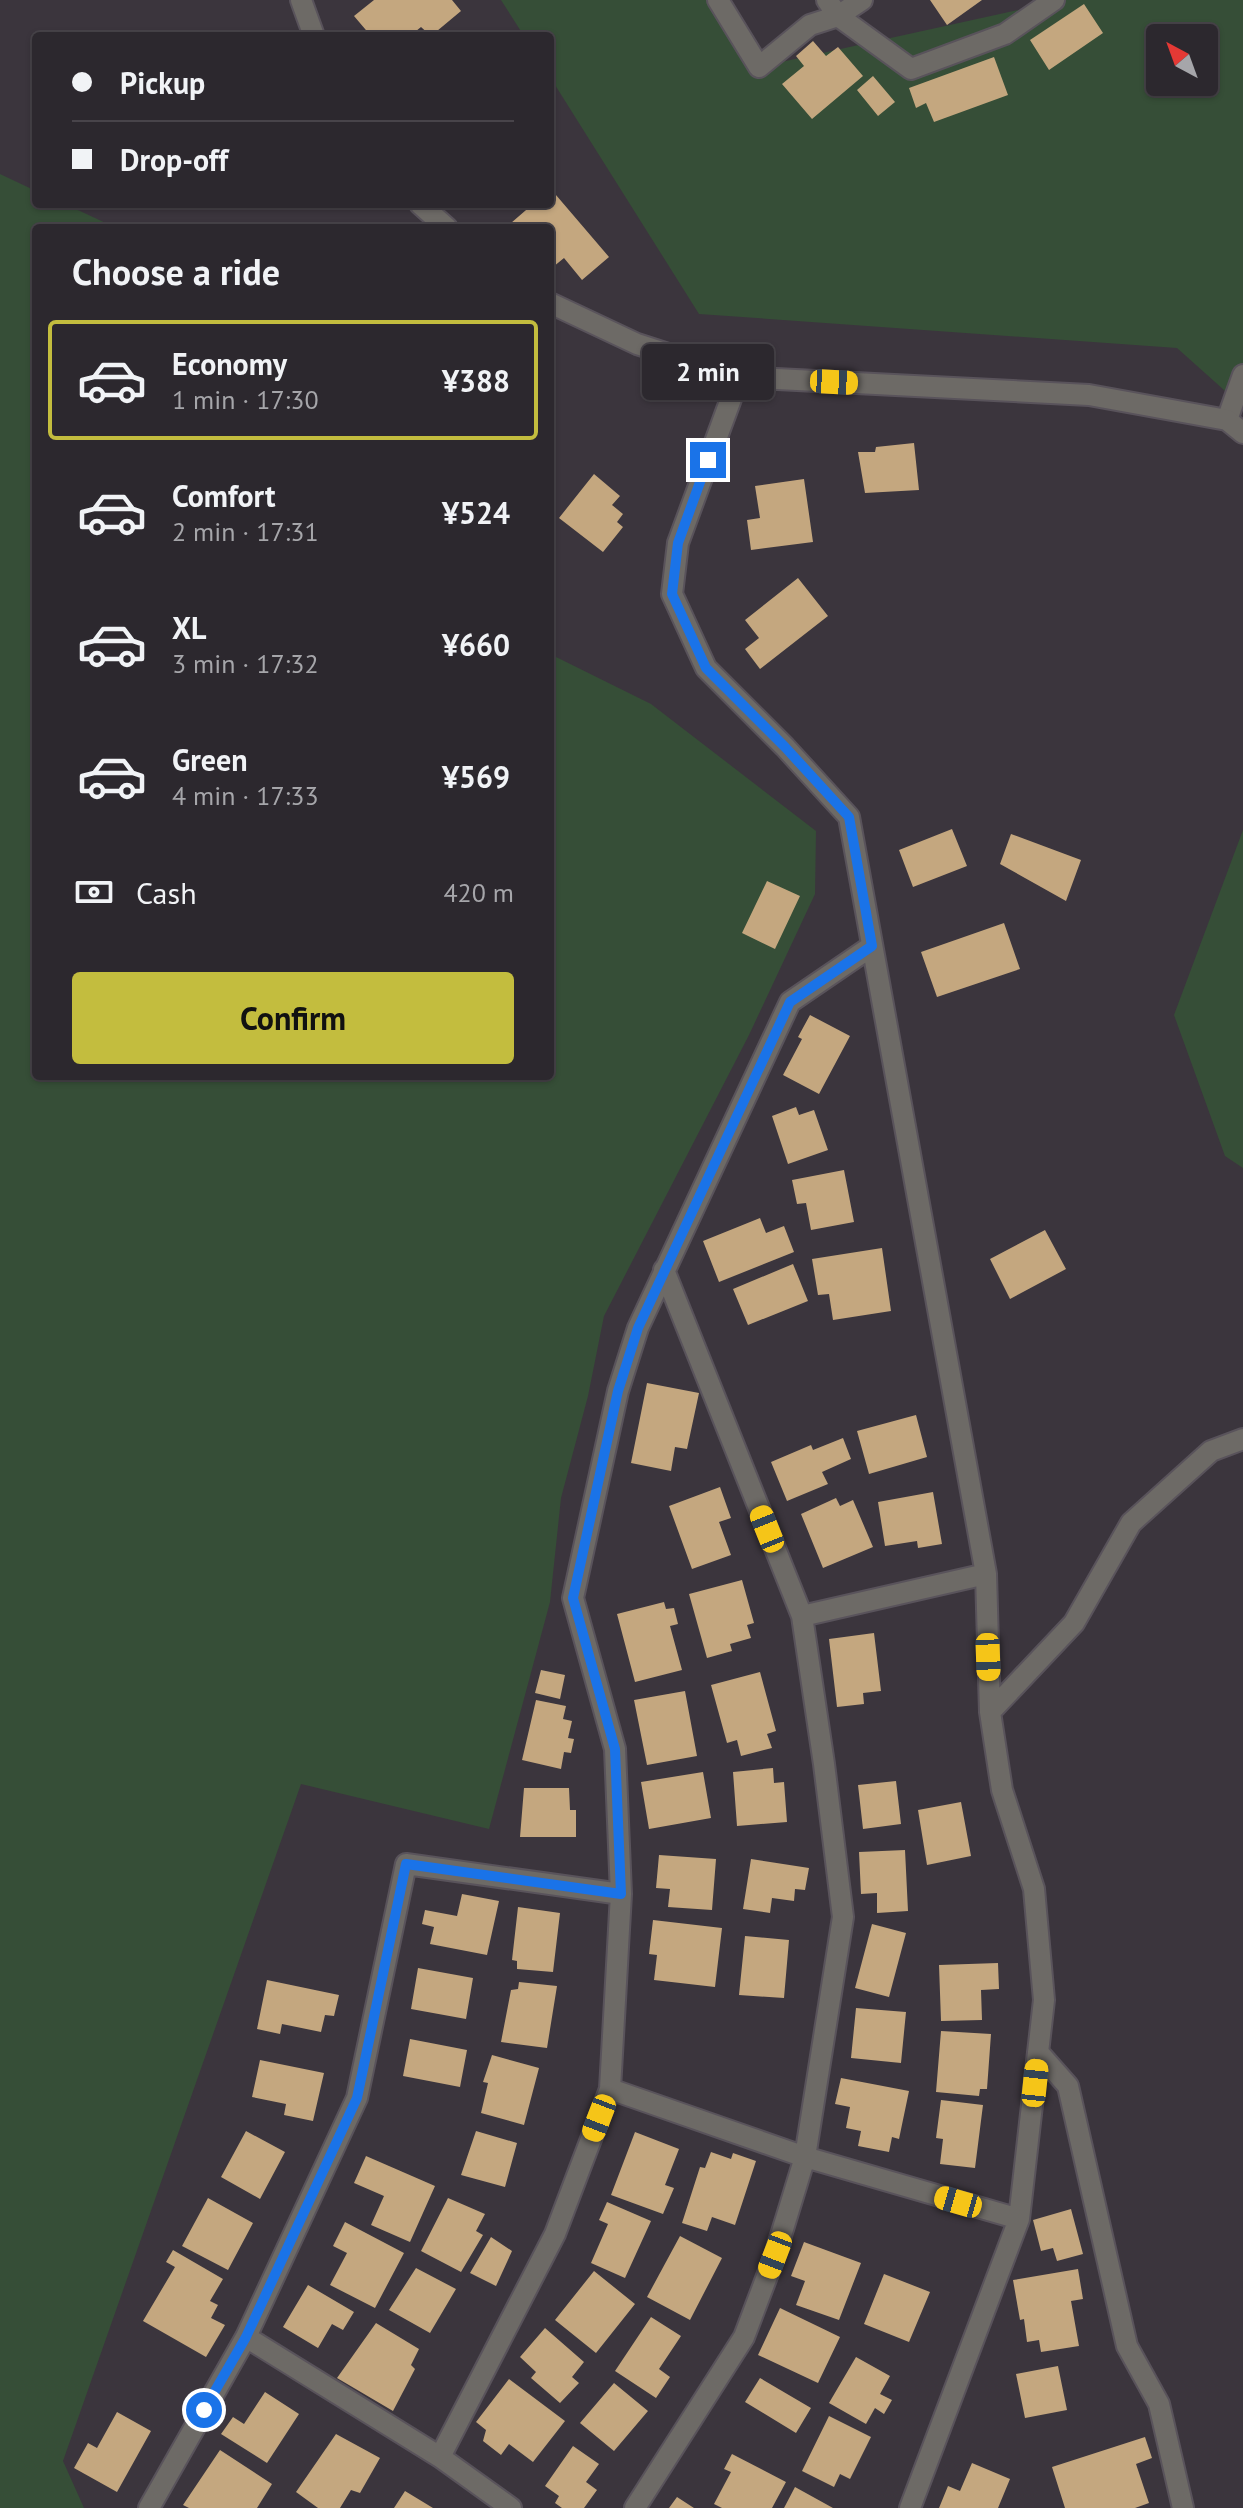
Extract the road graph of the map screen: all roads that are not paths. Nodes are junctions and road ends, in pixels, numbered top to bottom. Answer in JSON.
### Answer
{"nodes":[{"id":1,"x":301,"y":0,"type":"edge"},
{"id":2,"x":718,"y":0,"type":"edge"},
{"id":3,"x":862,"y":0,"type":"edge"},
{"id":4,"x":1054,"y":0,"type":"edge"},
{"id":5,"x":833,"y":8,"type":"edge"},
{"id":6,"x":313,"y":32,"type":"edge"},
{"id":7,"x":424,"y":208,"type":"edge"},
{"id":8,"x":442,"y":224,"type":"edge"},
{"id":9,"x":554,"y":305,"type":"edge"},
{"id":10,"x":1243,"y":375,"type":"edge"},
{"id":11,"x":739,"y":377,"type":"junction"},
{"id":12,"x":1235,"y":426,"type":"edge"},
{"id":13,"x":872,"y":946,"type":"junction"},
{"id":14,"x":664,"y":1270,"type":"junction"},
{"id":15,"x":1243,"y":1439,"type":"edge"},
{"id":16,"x":986,"y":1574,"type":"junction"},
{"id":17,"x":802,"y":1616,"type":"junction"},
{"id":18,"x":990,"y":1712,"type":"junction"},
{"id":19,"x":621,"y":1894,"type":"junction"},
{"id":20,"x":1038,"y":2052,"type":"junction"},
{"id":21,"x":610,"y":2089,"type":"junction"},
{"id":22,"x":805,"y":2157,"type":"junction"},
{"id":23,"x":1019,"y":2219,"type":"junction"},
{"id":24,"x":246,"y":2337,"type":"junction"},
{"id":25,"x":440,"y":2457,"type":"junction"},
{"id":26,"x":149,"y":2508,"type":"edge"},
{"id":27,"x":511,"y":2508,"type":"edge"},
{"id":28,"x":635,"y":2508,"type":"edge"},
{"id":29,"x":910,"y":2508,"type":"edge"},
{"id":30,"x":1183,"y":2508,"type":"edge"}],
"edges":[{"from":1,"to":6,"type":"street"},
{"from":2,"to":5,"type":"street"},
{"from":3,"to":5,"type":"street"},
{"from":4,"to":5,"type":"street"},
{"from":7,"to":8,"type":"street"},
{"from":9,"to":11,"type":"street"},
{"from":10,"to":12,"type":"street"},
{"from":11,"to":12,"type":"street"},
{"from":11,"to":13,"type":"street"},
{"from":13,"to":14,"type":"street"},
{"from":13,"to":16,"type":"street"},
{"from":14,"to":17,"type":"street"},
{"from":14,"to":19,"type":"street"},
{"from":15,"to":18,"type":"street"},
{"from":16,"to":17,"type":"street"},
{"from":16,"to":18,"type":"street"},
{"from":17,"to":22,"type":"street"},
{"from":18,"to":20,"type":"street"},
{"from":19,"to":21,"type":"street"},
{"from":19,"to":24,"type":"street"},
{"from":20,"to":23,"type":"street"},
{"from":20,"to":30,"type":"street"},
{"from":21,"to":22,"type":"street"},
{"from":21,"to":25,"type":"street"},
{"from":22,"to":23,"type":"street"},
{"from":22,"to":28,"type":"street"},
{"from":23,"to":29,"type":"street"},
{"from":24,"to":25,"type":"street"},
{"from":24,"to":26,"type":"street"},
{"from":25,"to":27,"type":"street"}]}
